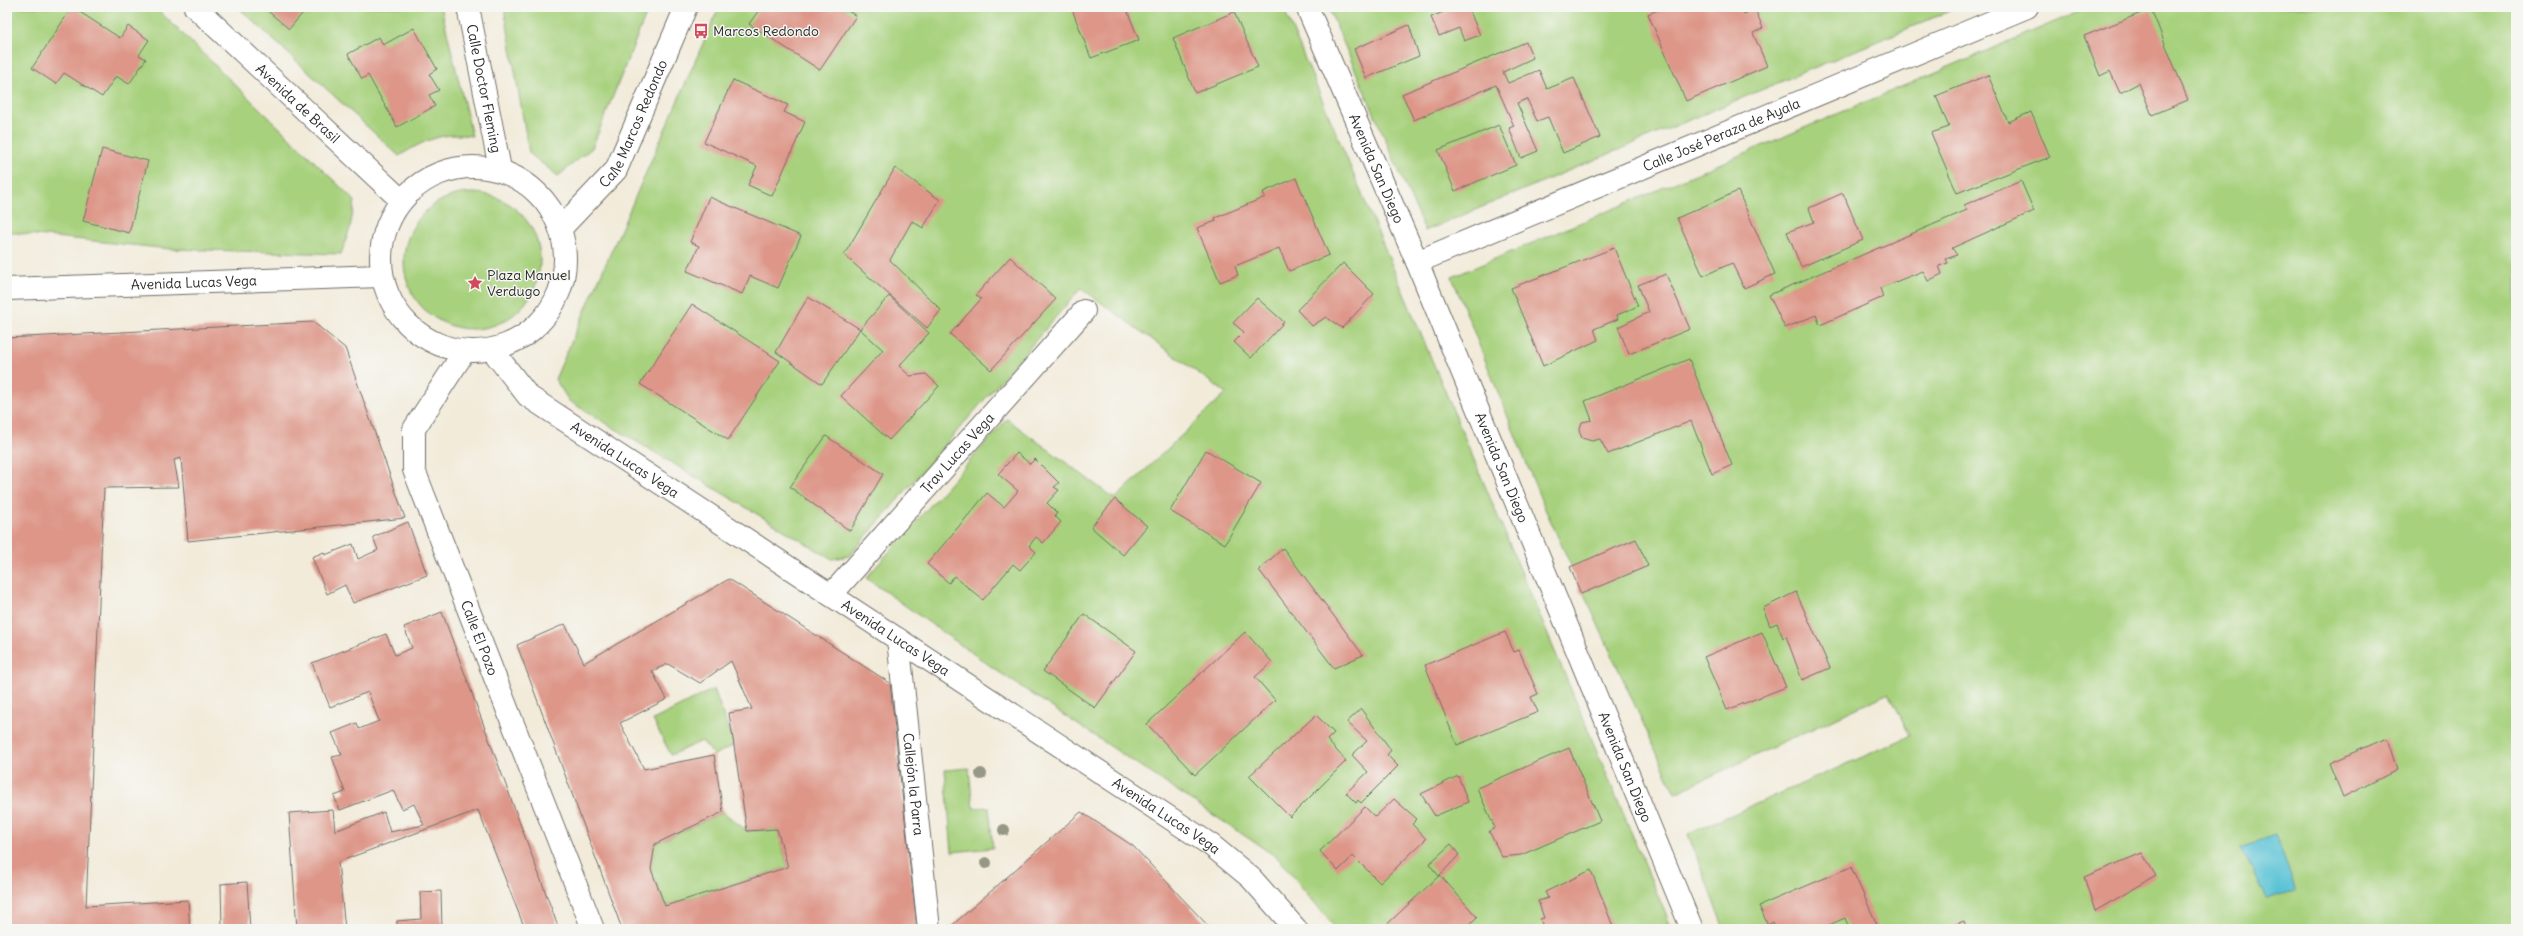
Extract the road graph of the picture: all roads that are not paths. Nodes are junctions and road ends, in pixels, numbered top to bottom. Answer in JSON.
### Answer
{"nodes":[{"id":1,"x":195,"y":7,"type":"edge"},
{"id":2,"x":468,"y":7,"type":"edge"},
{"id":3,"x":686,"y":7,"type":"edge"},
{"id":4,"x":1307,"y":7,"type":"edge"},
{"id":5,"x":2027,"y":7,"type":"edge"},
{"id":6,"x":500,"y":169,"type":"junction"},
{"id":7,"x":401,"y":200,"type":"junction"},
{"id":8,"x":561,"y":228,"type":"junction"},
{"id":9,"x":1417,"y":262,"type":"junction"},
{"id":10,"x":381,"y":276,"type":"junction"},
{"id":11,"x":7,"y":289,"type":"edge"},
{"id":12,"x":1084,"y":311,"type":"dead end"},
{"id":13,"x":493,"y":351,"type":"junction"},
{"id":14,"x":464,"y":352,"type":"junction"},
{"id":15,"x":831,"y":595,"type":"junction"},
{"id":16,"x":898,"y":639,"type":"junction"},
{"id":17,"x":592,"y":929,"type":"edge"},
{"id":18,"x":929,"y":929,"type":"edge"},
{"id":19,"x":1296,"y":929,"type":"edge"},
{"id":20,"x":1692,"y":929,"type":"edge"}],
"edges":[{"from":1,"to":7,"type":"street","name":"Avenida de Brasil"},
{"from":2,"to":6,"type":"street","name":"Calle Doctor Fleming"},
{"from":3,"to":8,"type":"street","name":"Calle Marcos Redondo"},
{"from":4,"to":9,"type":"street","name":"Avenida San Diego"},
{"from":5,"to":9,"type":"street","name":"Calle José Peraza de Ayala"},
{"from":6,"to":7,"type":"street"},
{"from":6,"to":8,"type":"street"},
{"from":7,"to":10,"type":"street"},
{"from":8,"to":13,"type":"street"},
{"from":9,"to":20,"type":"street","name":"Avenida San Diego"},
{"from":10,"to":11,"type":"street","name":"Avenida Lucas Vega"},
{"from":10,"to":14,"type":"street"},
{"from":12,"to":15,"type":"street","name":"Trav Lucas Vega"},
{"from":13,"to":14,"type":"street"},
{"from":13,"to":15,"type":"street","name":"Avenida Lucas Vega"},
{"from":14,"to":17,"type":"street","name":"Calle El Pozo"},
{"from":15,"to":16,"type":"street","name":"Avenida Lucas Vega"},
{"from":16,"to":18,"type":"street","name":"Callejón la Parra"},
{"from":16,"to":19,"type":"street","name":"Avenida Lucas Vega"}]}
